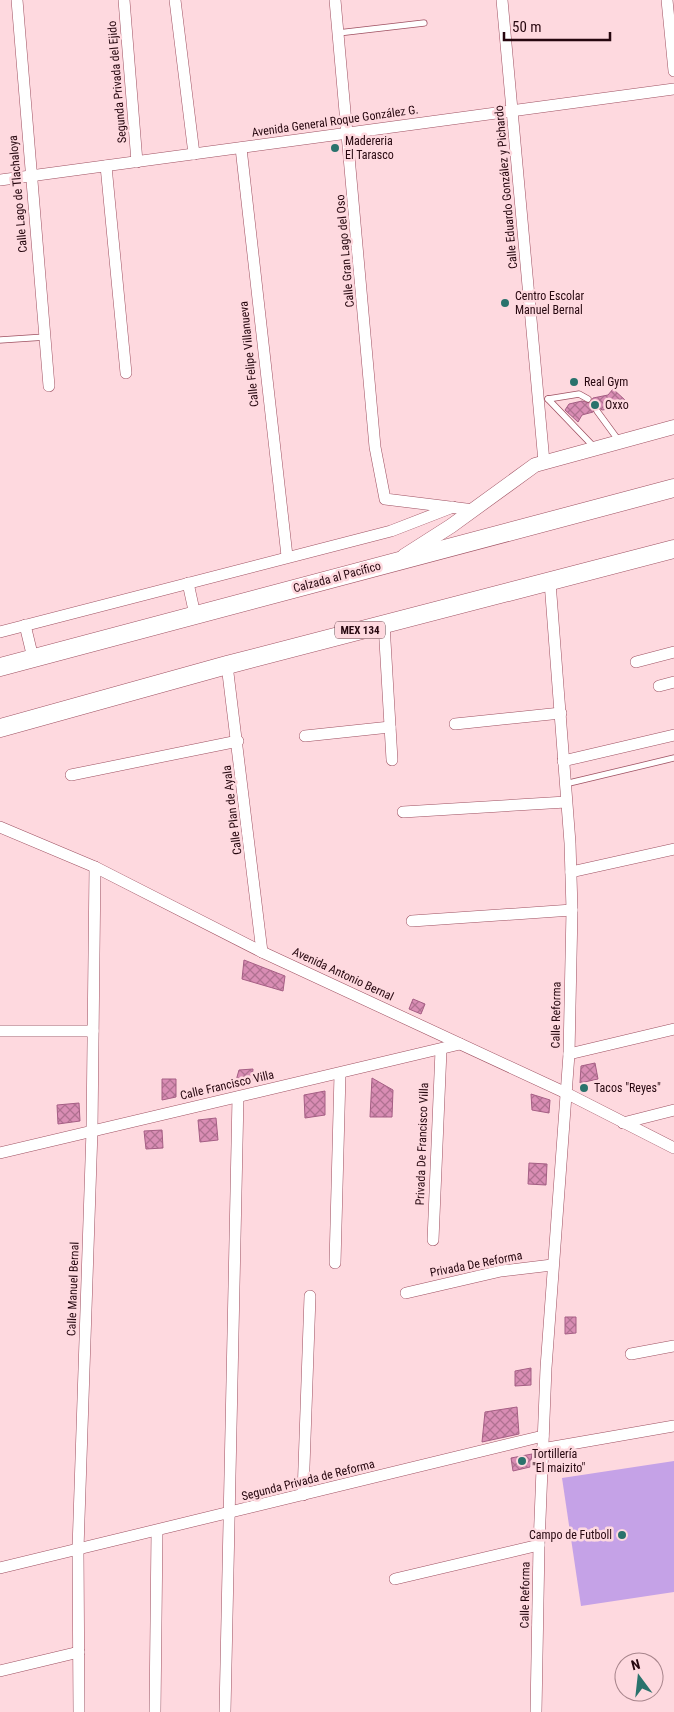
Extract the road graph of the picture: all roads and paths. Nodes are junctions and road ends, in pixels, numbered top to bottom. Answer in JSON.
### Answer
{"nodes":[{"id":1,"x":17,"y":0,"type":"edge"},
{"id":2,"x":124,"y":0,"type":"edge"},
{"id":3,"x":175,"y":0,"type":"edge"},
{"id":4,"x":335,"y":0,"type":"edge"},
{"id":5,"x":502,"y":0,"type":"edge"},
{"id":6,"x":667,"y":0,"type":"edge"},
{"id":7,"x":424,"y":23,"type":"dead end"},
{"id":8,"x":338,"y":33,"type":"junction"},
{"id":9,"x":674,"y":71,"type":"edge"},
{"id":10,"x":674,"y":89,"type":"edge"},
{"id":11,"x":513,"y":112,"type":"junction"},
{"id":12,"x":348,"y":133,"type":"junction"},
{"id":13,"x":241,"y":148,"type":"junction"},
{"id":14,"x":194,"y":154,"type":"junction"},
{"id":15,"x":137,"y":162,"type":"junction"},
{"id":16,"x":106,"y":166,"type":"junction"},
{"id":17,"x":30,"y":176,"type":"junction"},
{"id":18,"x":0,"y":180,"type":"edge"},
{"id":19,"x":45,"y":337,"type":"junction"},
{"id":20,"x":0,"y":340,"type":"edge"},
{"id":21,"x":126,"y":373,"type":"dead end"},
{"id":22,"x":49,"y":386,"type":"dead end"},
{"id":23,"x":588,"y":399,"type":"dead end"},
{"id":24,"x":544,"y":400,"type":"junction"},
{"id":25,"x":597,"y":411,"type":"dead end"},
{"id":26,"x":674,"y":426,"type":"edge"},
{"id":27,"x":619,"y":441,"type":"junction"},
{"id":28,"x":594,"y":448,"type":"junction"},
{"id":29,"x":544,"y":462,"type":"junction"},
{"id":30,"x":674,"y":488,"type":"edge"},
{"id":31,"x":453,"y":507,"type":"junction"},
{"id":32,"x":474,"y":510,"type":"junction"},
{"id":33,"x":674,"y":549,"type":"edge"},
{"id":34,"x":287,"y":556,"type":"junction"},
{"id":35,"x":394,"y":562,"type":"junction"},
{"id":36,"x":550,"y":582,"type":"junction"},
{"id":37,"x":188,"y":583,"type":"junction"},
{"id":38,"x":195,"y":615,"type":"junction"},
{"id":39,"x":384,"y":624,"type":"junction"},
{"id":40,"x":25,"y":625,"type":"junction"},
{"id":41,"x":0,"y":632,"type":"edge"},
{"id":42,"x":674,"y":652,"type":"edge"},
{"id":43,"x":33,"y":658,"type":"junction"},
{"id":44,"x":636,"y":662,"type":"dead end"},
{"id":45,"x":227,"y":665,"type":"junction"},
{"id":46,"x":0,"y":666,"type":"edge"},
{"id":47,"x":674,"y":682,"type":"edge"},
{"id":48,"x":659,"y":686,"type":"dead end"},
{"id":49,"x":561,"y":713,"type":"junction"},
{"id":50,"x":456,"y":724,"type":"dead end"},
{"id":51,"x":390,"y":727,"type":"junction"},
{"id":52,"x":0,"y":728,"type":"edge"},
{"id":53,"x":674,"y":735,"type":"edge"},
{"id":54,"x":306,"y":736,"type":"dead end"},
{"id":55,"x":238,"y":741,"type":"junction"},
{"id":56,"x":674,"y":758,"type":"edge"},
{"id":57,"x":392,"y":760,"type":"dead end"},
{"id":58,"x":564,"y":761,"type":"junction"},
{"id":59,"x":71,"y":775,"type":"dead end"},
{"id":60,"x":565,"y":784,"type":"junction"},
{"id":61,"x":566,"y":802,"type":"junction"},
{"id":62,"x":403,"y":812,"type":"dead end"},
{"id":63,"x":0,"y":827,"type":"edge"},
{"id":64,"x":674,"y":849,"type":"edge"},
{"id":65,"x":95,"y":867,"type":"junction"},
{"id":66,"x":571,"y":872,"type":"junction"},
{"id":67,"x":572,"y":910,"type":"junction"},
{"id":68,"x":412,"y":921,"type":"dead end"},
{"id":69,"x":262,"y":952,"type":"junction"},
{"id":70,"x":674,"y":1029,"type":"edge"},
{"id":71,"x":0,"y":1031,"type":"edge"},
{"id":72,"x":93,"y":1031,"type":"junction"},
{"id":73,"x":460,"y":1044,"type":"junction"},
{"id":74,"x":441,"y":1050,"type":"junction"},
{"id":75,"x":569,"y":1054,"type":"junction"},
{"id":76,"x":340,"y":1074,"type":"junction"},
{"id":77,"x":566,"y":1093,"type":"junction"},
{"id":78,"x":238,"y":1097,"type":"junction"},
{"id":79,"x":674,"y":1110,"type":"edge"},
{"id":80,"x":623,"y":1122,"type":"junction"},
{"id":81,"x":92,"y":1130,"type":"junction"},
{"id":82,"x":674,"y":1148,"type":"edge"},
{"id":83,"x":0,"y":1152,"type":"edge"},
{"id":84,"x":433,"y":1240,"type":"dead end"},
{"id":85,"x":335,"y":1263,"type":"dead end"},
{"id":86,"x":552,"y":1265,"type":"junction"},
{"id":87,"x":406,"y":1293,"type":"dead end"},
{"id":88,"x":310,"y":1296,"type":"dead end"},
{"id":89,"x":674,"y":1346,"type":"edge"},
{"id":90,"x":631,"y":1354,"type":"dead end"},
{"id":91,"x":674,"y":1426,"type":"edge"},
{"id":92,"x":543,"y":1436,"type":"junction"},
{"id":93,"x":542,"y":1449,"type":"junction"},
{"id":94,"x":303,"y":1495,"type":"junction"},
{"id":95,"x":229,"y":1514,"type":"junction"},
{"id":96,"x":157,"y":1532,"type":"junction"},
{"id":97,"x":539,"y":1545,"type":"junction"},
{"id":98,"x":78,"y":1549,"type":"junction"},
{"id":99,"x":0,"y":1568,"type":"edge"},
{"id":100,"x":395,"y":1580,"type":"dead end"},
{"id":101,"x":79,"y":1652,"type":"junction"},
{"id":102,"x":0,"y":1670,"type":"edge"},
{"id":103,"x":79,"y":1712,"type":"edge"},
{"id":104,"x":155,"y":1712,"type":"edge"},
{"id":105,"x":225,"y":1712,"type":"edge"},
{"id":106,"x":536,"y":1712,"type":"edge"}],
"edges":[{"from":1,"to":17,"type":"street","name":"Calle Lago de Tlachaloya"},
{"from":2,"to":15,"type":"street","name":"Segunda Privada del Ejido"},
{"from":3,"to":14,"type":"street"},
{"from":4,"to":8,"type":"street","name":"Calle Gran Lago del Oso"},
{"from":5,"to":11,"type":"street","name":"Calle Eduardo González y Pichardo"},
{"from":6,"to":9,"type":"street"},
{"from":7,"to":8,"type":"lane"},
{"from":8,"to":12,"type":"street","name":"Calle Gran Lago del Oso"},
{"from":10,"to":11,"type":"street","name":"Avenida General Roque González G."},
{"from":11,"to":12,"type":"street","name":"Avenida General Roque González G."},
{"from":11,"to":24,"type":"street","name":"Calle Eduardo González y Pichardo"},
{"from":12,"to":13,"type":"street","name":"Avenida General Roque González G."},
{"from":12,"to":31,"type":"street","name":"Calle Gran Lago del Oso"},
{"from":13,"to":14,"type":"street","name":"Avenida General Roque González G."},
{"from":13,"to":34,"type":"street","name":"Calle Felipe Villanueva"},
{"from":14,"to":15,"type":"street","name":"Avenida General Roque González G."},
{"from":15,"to":16,"type":"street","name":"Avenida General Roque González G."},
{"from":16,"to":17,"type":"street","name":"Avenida General Roque González G."},
{"from":16,"to":21,"type":"street"},
{"from":17,"to":18,"type":"street","name":"Avenida General Roque González G."},
{"from":17,"to":19,"type":"street","name":"Calle Lago de Tlachaloya"},
{"from":19,"to":20,"type":"lane"},
{"from":19,"to":22,"type":"street","name":"Calle Lago de Tlachaloya"},
{"from":23,"to":24,"type":"lane"},
{"from":24,"to":28,"type":"lane"},
{"from":24,"to":29,"type":"street","name":"Calle Eduardo González y Pichardo"},
{"from":25,"to":27,"type":"lane"},
{"from":26,"to":27,"type":"street"},
{"from":27,"to":28,"type":"street"},
{"from":28,"to":29,"type":"street"},
{"from":29,"to":32,"type":"street"},
{"from":30,"to":35,"type":"main road","name":"Calzada al Pacífico"},
{"from":31,"to":32,"type":"street"},
{"from":31,"to":34,"type":"street"},
{"from":32,"to":35,"type":"street"},
{"from":33,"to":36,"type":"main road","number":"MEX 134"},
{"from":34,"to":37,"type":"street"},
{"from":35,"to":38,"type":"main road","name":"Calzada al Pacífico"},
{"from":36,"to":39,"type":"main road","number":"MEX 134"},
{"from":36,"to":49,"type":"street","name":"Calle Reforma"},
{"from":37,"to":38,"type":"street"},
{"from":37,"to":40,"type":"street"},
{"from":38,"to":43,"type":"main road","name":"Calzada al Pacífico"},
{"from":39,"to":45,"type":"main road","number":"MEX 134"},
{"from":39,"to":51,"type":"street"},
{"from":40,"to":41,"type":"street"},
{"from":40,"to":43,"type":"street"},
{"from":42,"to":44,"type":"street"},
{"from":43,"to":46,"type":"main road","name":"Calzada al Pacífico"},
{"from":45,"to":52,"type":"main road","number":"MEX 134"},
{"from":45,"to":55,"type":"street","name":"Calle Plan de Ayala"},
{"from":47,"to":48,"type":"street"},
{"from":49,"to":50,"type":"street"},
{"from":49,"to":58,"type":"street","name":"Calle Reforma"},
{"from":51,"to":54,"type":"street"},
{"from":51,"to":57,"type":"street"},
{"from":53,"to":58,"type":"street"},
{"from":55,"to":59,"type":"street"},
{"from":55,"to":69,"type":"street","name":"Calle Plan de Ayala"},
{"from":56,"to":60,"type":"lane"},
{"from":58,"to":60,"type":"street","name":"Calle Reforma"},
{"from":60,"to":61,"type":"street","name":"Calle Reforma"},
{"from":61,"to":62,"type":"street"},
{"from":61,"to":66,"type":"street","name":"Calle Reforma"},
{"from":63,"to":65,"type":"street","name":"Avenida Antonio Bernal"},
{"from":64,"to":66,"type":"street"},
{"from":65,"to":69,"type":"street","name":"Avenida Antonio Bernal"},
{"from":65,"to":72,"type":"street","name":"Calle Manuel Bernal"},
{"from":66,"to":67,"type":"street","name":"Calle Reforma"},
{"from":67,"to":68,"type":"street"},
{"from":67,"to":75,"type":"street","name":"Calle Reforma"},
{"from":69,"to":73,"type":"street","name":"Avenida Antonio Bernal"},
{"from":70,"to":75,"type":"street"},
{"from":71,"to":72,"type":"street"},
{"from":72,"to":81,"type":"street","name":"Calle Manuel Bernal"},
{"from":73,"to":74,"type":"street","name":"Calle Francisco Villa"},
{"from":73,"to":77,"type":"street","name":"Avenida Antonio Bernal"},
{"from":74,"to":76,"type":"street","name":"Calle Francisco Villa"},
{"from":74,"to":84,"type":"street","name":"Privada De Francisco Villa"},
{"from":75,"to":77,"type":"street","name":"Calle Reforma"},
{"from":76,"to":78,"type":"street","name":"Calle Francisco Villa"},
{"from":76,"to":85,"type":"street"},
{"from":77,"to":80,"type":"street","name":"Avenida Antonio Bernal"},
{"from":77,"to":86,"type":"street","name":"Calle Reforma"},
{"from":78,"to":81,"type":"street","name":"Calle Francisco Villa"},
{"from":78,"to":95,"type":"street"},
{"from":79,"to":80,"type":"street"},
{"from":80,"to":82,"type":"street","name":"Avenida Antonio Bernal"},
{"from":81,"to":83,"type":"street","name":"Calle Francisco Villa"},
{"from":81,"to":98,"type":"street","name":"Calle Manuel Bernal"},
{"from":86,"to":87,"type":"street","name":"Privada De Reforma"},
{"from":86,"to":92,"type":"street","name":"Calle Reforma"},
{"from":88,"to":94,"type":"street"},
{"from":89,"to":90,"type":"street"},
{"from":91,"to":93,"type":"street"},
{"from":92,"to":93,"type":"street","name":"Calle Reforma"},
{"from":92,"to":94,"type":"street","name":"Segunda Privada de Reforma"},
{"from":93,"to":97,"type":"street","name":"Calle Reforma"},
{"from":94,"to":95,"type":"street","name":"Segunda Privada de Reforma"},
{"from":95,"to":96,"type":"street","name":"Segunda Privada de Reforma"},
{"from":95,"to":105,"type":"street"},
{"from":96,"to":98,"type":"street","name":"Segunda Privada de Reforma"},
{"from":96,"to":104,"type":"street"},
{"from":97,"to":100,"type":"street"},
{"from":97,"to":106,"type":"street","name":"Calle Reforma"},
{"from":98,"to":99,"type":"street","name":"Segunda Privada de Reforma"},
{"from":98,"to":101,"type":"street","name":"Calle Manuel Bernal"},
{"from":101,"to":102,"type":"street"},
{"from":101,"to":103,"type":"street","name":"Calle Manuel Bernal"}]}
